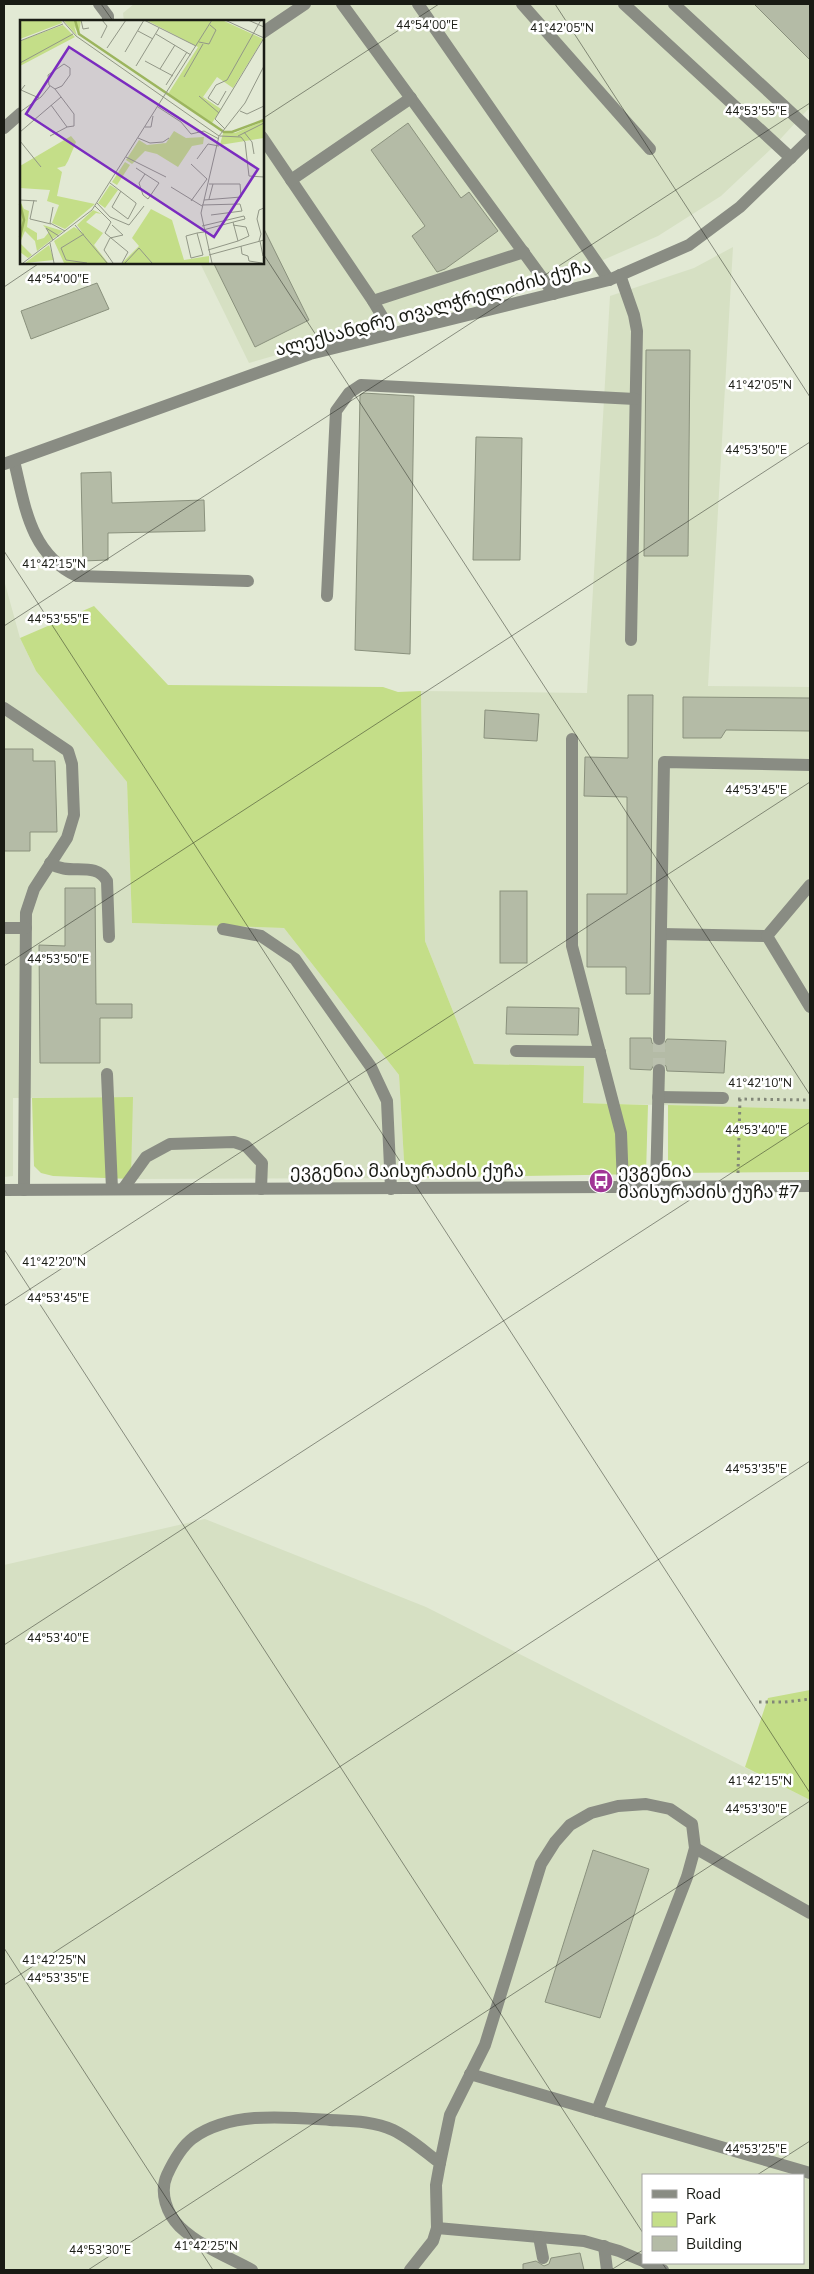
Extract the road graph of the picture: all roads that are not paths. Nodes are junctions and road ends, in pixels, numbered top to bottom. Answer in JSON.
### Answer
{"nodes":[{"id":1,"x":99,"y":4,"type":"edge"},
{"id":2,"x":304,"y":4,"type":"edge"},
{"id":3,"x":342,"y":4,"type":"edge"},
{"id":4,"x":418,"y":4,"type":"edge"},
{"id":5,"x":624,"y":4,"type":"edge"},
{"id":6,"x":674,"y":4,"type":"edge"},
{"id":7,"x":525,"y":5,"type":"edge"},
{"id":8,"x":108,"y":20,"type":"edge"},
{"id":9,"x":264,"y":32,"type":"edge"},
{"id":10,"x":411,"y":98,"type":"junction"},
{"id":11,"x":20,"y":114,"type":"edge"},
{"id":12,"x":4,"y":128,"type":"edge"},
{"id":13,"x":810,"y":130,"type":"edge"},
{"id":14,"x":810,"y":139,"type":"edge"},
{"id":15,"x":264,"y":140,"type":"edge"},
{"id":16,"x":650,"y":149,"type":"dead end"},
{"id":17,"x":791,"y":158,"type":"junction"},
{"id":18,"x":291,"y":180,"type":"junction"},
{"id":19,"x":524,"y":252,"type":"junction"},
{"id":20,"x":615,"y":278,"type":"junction"},
{"id":21,"x":554,"y":294,"type":"junction"},
{"id":22,"x":373,"y":301,"type":"junction"},
{"id":23,"x":392,"y":333,"type":"junction"},
{"id":24,"x":636,"y":398,"type":"junction"},
{"id":25,"x":9,"y":462,"type":"edge"},
{"id":26,"x":248,"y":581,"type":"dead end"},
{"id":27,"x":327,"y":596,"type":"dead end"},
{"id":28,"x":631,"y":640,"type":"dead end"},
{"id":29,"x":4,"y":708,"type":"edge"},
{"id":30,"x":572,"y":739,"type":"dead end"},
{"id":31,"x":810,"y":765,"type":"edge"},
{"id":32,"x":50,"y":863,"type":"junction"},
{"id":33,"x":810,"y":885,"type":"edge"},
{"id":34,"x":4,"y":928,"type":"edge"},
{"id":35,"x":26,"y":928,"type":"junction"},
{"id":36,"x":223,"y":929,"type":"dead end"},
{"id":37,"x":661,"y":934,"type":"junction"},
{"id":38,"x":767,"y":936,"type":"junction"},
{"id":39,"x":109,"y":938,"type":"dead end"},
{"id":40,"x":810,"y":1007,"type":"edge"},
{"id":41,"x":659,"y":1039,"type":"tunnel mouth"},
{"id":42,"x":516,"y":1051,"type":"dead end"},
{"id":43,"x":600,"y":1052,"type":"junction"},
{"id":44,"x":658,"y":1070,"type":"tunnel mouth"},
{"id":45,"x":107,"y":1074,"type":"dead end"},
{"id":46,"x":658,"y":1097,"type":"junction"},
{"id":47,"x":723,"y":1098,"type":"road end"},
{"id":48,"x":623,"y":1186,"type":"junction"},
{"id":49,"x":656,"y":1186,"type":"junction"},
{"id":50,"x":810,"y":1186,"type":"edge"},
{"id":51,"x":118,"y":1189,"type":"junction"},
{"id":52,"x":261,"y":1189,"type":"junction"},
{"id":53,"x":391,"y":1189,"type":"junction"},
{"id":54,"x":4,"y":1190,"type":"edge"},
{"id":55,"x":24,"y":1190,"type":"junction"},
{"id":56,"x":695,"y":1848,"type":"junction"},
{"id":57,"x":810,"y":1913,"type":"edge"},
{"id":58,"x":470,"y":2074,"type":"junction"},
{"id":59,"x":597,"y":2111,"type":"junction"},
{"id":60,"x":440,"y":2163,"type":"junction"},
{"id":61,"x":810,"y":2173,"type":"edge"},
{"id":62,"x":437,"y":2228,"type":"junction"},
{"id":63,"x":539,"y":2237,"type":"junction"},
{"id":64,"x":604,"y":2246,"type":"junction"},
{"id":65,"x":544,"y":2258,"type":"dead end"},
{"id":66,"x":642,"y":2261,"type":"edge"},
{"id":67,"x":649,"y":2264,"type":"edge"},
{"id":68,"x":252,"y":2270,"type":"edge"},
{"id":69,"x":410,"y":2270,"type":"edge"},
{"id":70,"x":607,"y":2270,"type":"edge"},
{"id":71,"x":663,"y":2270,"type":"edge"}],
"edges":[{"from":1,"to":8,"type":"street"},
{"from":2,"to":9,"type":"street"},
{"from":3,"to":10,"type":"street"},
{"from":4,"to":20,"type":"street"},
{"from":5,"to":17,"type":"street"},
{"from":6,"to":13,"type":"street"},
{"from":7,"to":16,"type":"street"},
{"from":10,"to":18,"type":"street"},
{"from":10,"to":19,"type":"street"},
{"from":11,"to":12,"type":"street"},
{"from":14,"to":17,"type":"street","name":"ალექსანდრე თვალჭრელიძის ქუჩა"},
{"from":15,"to":18,"type":"street"},
{"from":17,"to":20,"type":"street","name":"ალექსანდრე თვალჭრელიძის ქუჩა"},
{"from":18,"to":22,"type":"street"},
{"from":19,"to":21,"type":"street"},
{"from":19,"to":22,"type":"street"},
{"from":20,"to":21,"type":"street","name":"ალექსანდრე თვალჭრელიძის ქუჩა"},
{"from":20,"to":24,"type":"street"},
{"from":21,"to":23,"type":"street","name":"ალექსანდრე თვალჭრელიძის ქუჩა"},
{"from":22,"to":23,"type":"street"},
{"from":23,"to":25,"type":"street","name":"ალექსანდრე თვალჭრელიძის ქუჩა"},
{"from":24,"to":27,"type":"street"},
{"from":24,"to":28,"type":"street"},
{"from":25,"to":26,"type":"street"},
{"from":29,"to":32,"type":"street"},
{"from":30,"to":43,"type":"street"},
{"from":31,"to":37,"type":"street"},
{"from":32,"to":35,"type":"street"},
{"from":32,"to":39,"type":"street"},
{"from":33,"to":38,"type":"street"},
{"from":34,"to":35,"type":"street"},
{"from":35,"to":55,"type":"street"},
{"from":36,"to":53,"type":"street"},
{"from":37,"to":38,"type":"street"},
{"from":37,"to":41,"type":"street"},
{"from":38,"to":40,"type":"street"},
{"from":42,"to":43,"type":"street"},
{"from":43,"to":48,"type":"street"},
{"from":44,"to":46,"type":"street"},
{"from":45,"to":51,"type":"street"},
{"from":46,"to":47,"type":"street"},
{"from":46,"to":49,"type":"street"},
{"from":48,"to":49,"type":"street","name":"ევგენია მაისურაძის ქუჩა"},
{"from":48,"to":53,"type":"street","name":"ევგენია მაისურაძის ქუჩა"},
{"from":49,"to":50,"type":"street","name":"ევგენია მაისურაძის ქუჩა"},
{"from":51,"to":52,"type":"street","name":"ევგენია მაისურაძის ქუჩა"},
{"from":51,"to":52,"type":"street"},
{"from":51,"to":55,"type":"street","name":"ევგენია მაისურაძის ქუჩა"},
{"from":52,"to":53,"type":"street","name":"ევგენია მაისურაძის ქუჩა"},
{"from":54,"to":55,"type":"street","name":"ევგენია მაისურაძის ქუჩა"},
{"from":56,"to":57,"type":"street"},
{"from":56,"to":58,"type":"street"},
{"from":56,"to":59,"type":"street"},
{"from":58,"to":59,"type":"street"},
{"from":58,"to":60,"type":"street"},
{"from":59,"to":61,"type":"street"},
{"from":60,"to":62,"type":"street"},
{"from":60,"to":68,"type":"street"},
{"from":62,"to":63,"type":"street"},
{"from":62,"to":69,"type":"street"},
{"from":63,"to":64,"type":"street"},
{"from":63,"to":65,"type":"street"},
{"from":64,"to":66,"type":"street"},
{"from":64,"to":70,"type":"street"},
{"from":67,"to":71,"type":"street"}]}
